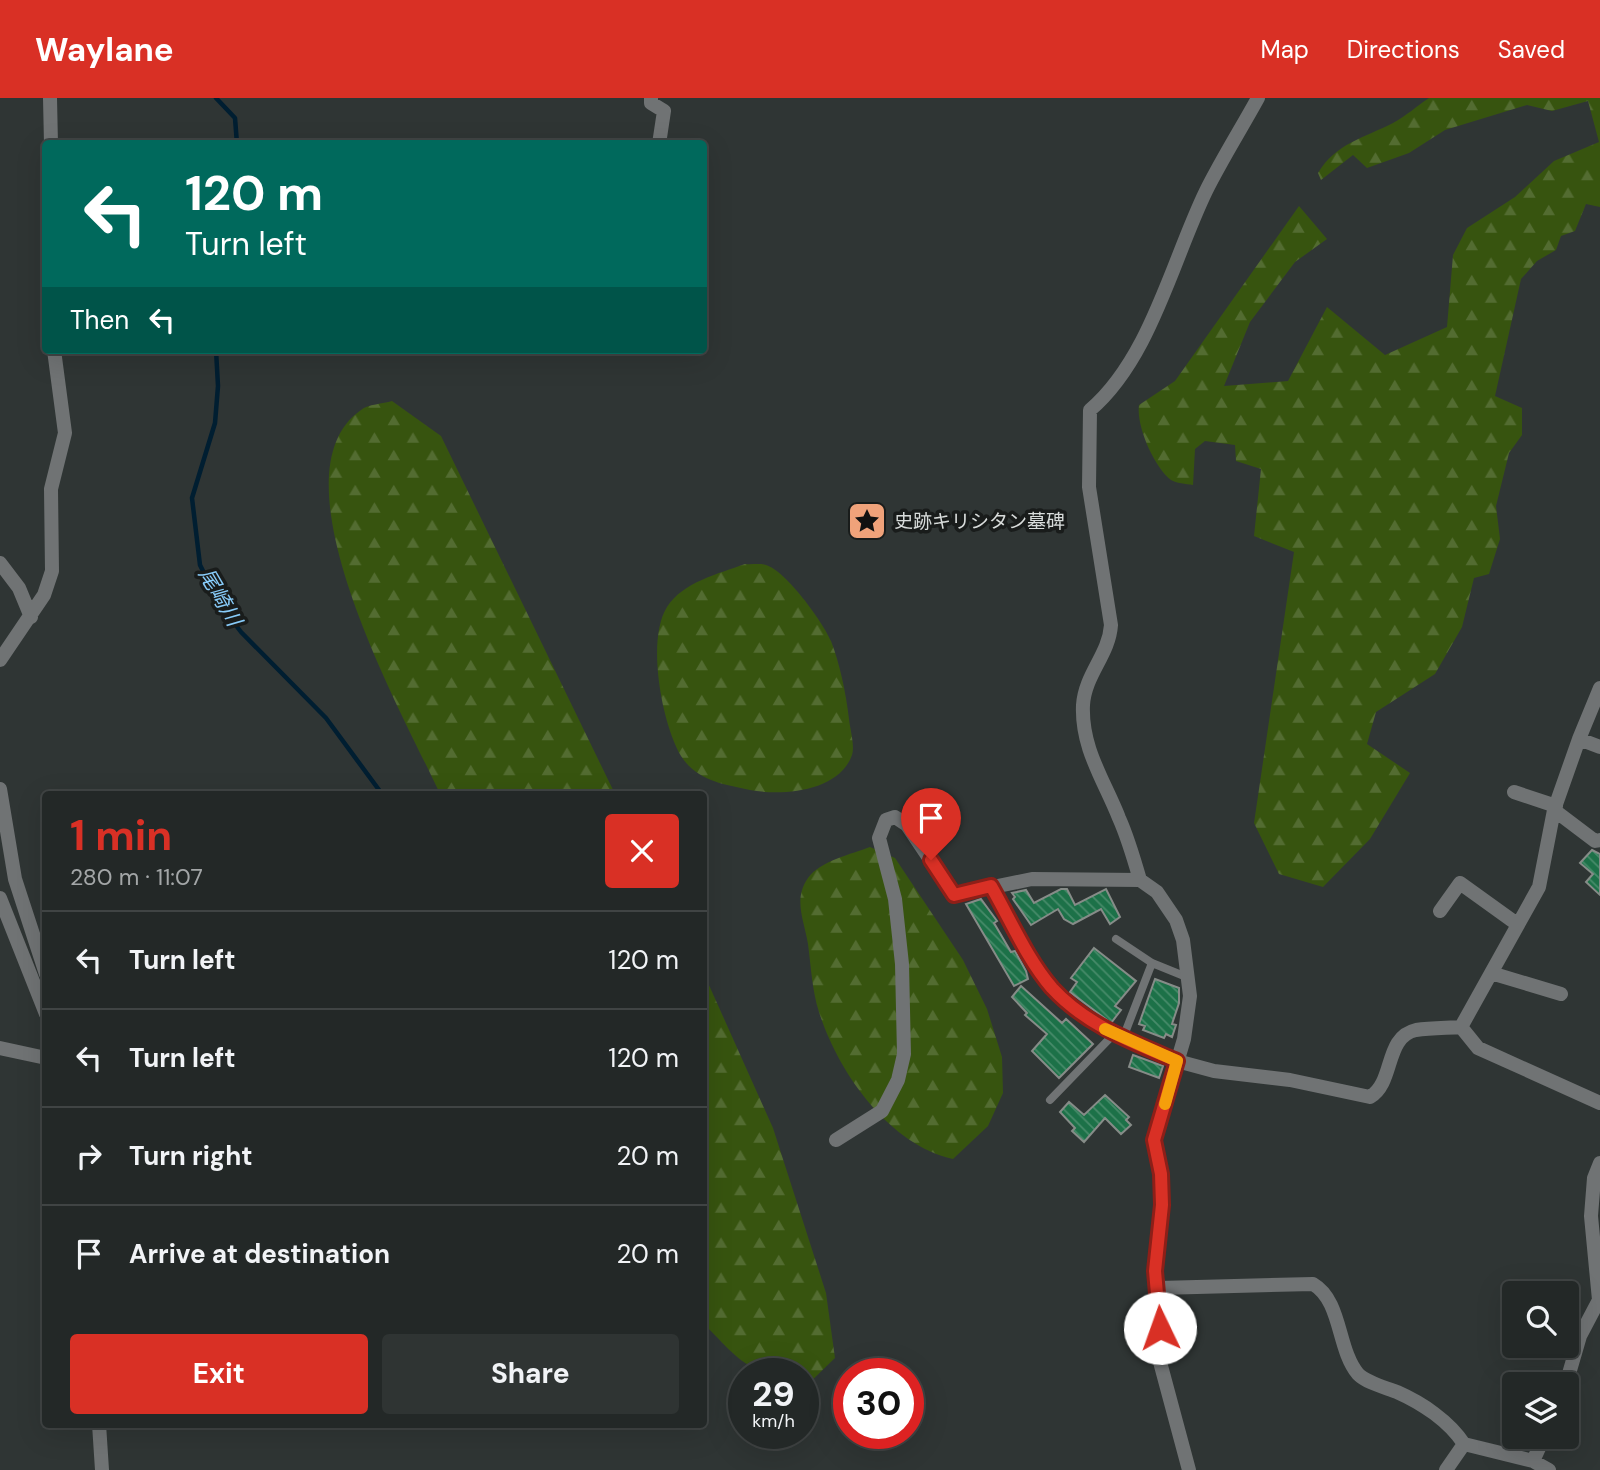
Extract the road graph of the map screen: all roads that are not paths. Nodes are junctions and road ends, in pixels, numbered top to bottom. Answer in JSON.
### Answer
{"nodes":[{"id":1,"x":50,"y":98,"type":"edge"},
{"id":2,"x":651,"y":98,"type":"edge"},
{"id":3,"x":1258,"y":98,"type":"edge"},
{"id":4,"x":51,"y":140,"type":"edge"},
{"id":5,"x":660,"y":140,"type":"edge"},
{"id":6,"x":55,"y":354,"type":"edge"},
{"id":7,"x":0,"y":563,"type":"edge"},
{"id":8,"x":30,"y":617,"type":"junction"},
{"id":9,"x":0,"y":660,"type":"edge"},
{"id":10,"x":1600,"y":688,"type":"edge"},
{"id":11,"x":1578,"y":739,"type":"junction"},
{"id":12,"x":1600,"y":747,"type":"edge"},
{"id":13,"x":0,"y":789,"type":"edge"},
{"id":14,"x":1514,"y":792,"type":"dead end"},
{"id":15,"x":1555,"y":808,"type":"junction"},
{"id":16,"x":1600,"y":840,"type":"edge"},
{"id":17,"x":1140,"y":880,"type":"junction"},
{"id":18,"x":991,"y":886,"type":"junction"},
{"id":19,"x":0,"y":898,"type":"edge"},
{"id":20,"x":1440,"y":911,"type":"dead end"},
{"id":21,"x":1517,"y":924,"type":"junction"},
{"id":22,"x":1116,"y":939,"type":"dead end"},
{"id":23,"x":42,"y":962,"type":"edge"},
{"id":24,"x":1152,"y":963,"type":"junction"},
{"id":25,"x":1491,"y":973,"type":"junction"},
{"id":26,"x":1189,"y":978,"type":"junction"},
{"id":27,"x":1561,"y":993,"type":"dead end"},
{"id":28,"x":42,"y":1004,"type":"edge"},
{"id":29,"x":1461,"y":1027,"type":"junction"},
{"id":30,"x":1114,"y":1034,"type":"junction"},
{"id":31,"x":1123,"y":1038,"type":"junction"},
{"id":32,"x":0,"y":1048,"type":"edge"},
{"id":33,"x":42,"y":1057,"type":"edge"},
{"id":34,"x":1177,"y":1061,"type":"junction"},
{"id":35,"x":1050,"y":1100,"type":"dead end"},
{"id":36,"x":1600,"y":1103,"type":"edge"},
{"id":37,"x":836,"y":1140,"type":"dead end"},
{"id":38,"x":1600,"y":1163,"type":"edge"},
{"id":39,"x":1158,"y":1288,"type":"junction"},
{"id":40,"x":1600,"y":1300,"type":"edge"},
{"id":41,"x":1570,"y":1372,"type":"edge"},
{"id":42,"x":99,"y":1428,"type":"edge"},
{"id":43,"x":1464,"y":1444,"type":"junction"},
{"id":44,"x":1538,"y":1449,"type":"edge"},
{"id":45,"x":1533,"y":1461,"type":"junction"},
{"id":46,"x":102,"y":1470,"type":"edge"},
{"id":47,"x":1189,"y":1470,"type":"edge"},
{"id":48,"x":1446,"y":1470,"type":"edge"},
{"id":49,"x":1549,"y":1470,"type":"edge"}],
"edges":[{"from":1,"to":4,"type":"street"},
{"from":2,"to":5,"type":"street"},
{"from":3,"to":17,"type":"street"},
{"from":6,"to":8,"type":"street"},
{"from":7,"to":8,"type":"street"},
{"from":8,"to":9,"type":"street"},
{"from":10,"to":11,"type":"street"},
{"from":11,"to":12,"type":"street"},
{"from":11,"to":15,"type":"street"},
{"from":13,"to":23,"type":"street"},
{"from":14,"to":15,"type":"street"},
{"from":15,"to":16,"type":"street"},
{"from":15,"to":21,"type":"street"},
{"from":17,"to":18,"type":"street"},
{"from":17,"to":26,"type":"street"},
{"from":18,"to":30,"type":"lane"},
{"from":18,"to":37,"type":"street"},
{"from":19,"to":28,"type":"street"},
{"from":20,"to":21,"type":"street"},
{"from":21,"to":25,"type":"street"},
{"from":22,"to":24,"type":"lane"},
{"from":24,"to":26,"type":"lane"},
{"from":24,"to":31,"type":"lane"},
{"from":25,"to":27,"type":"street"},
{"from":25,"to":29,"type":"street"},
{"from":26,"to":34,"type":"street"},
{"from":29,"to":34,"type":"street"},
{"from":29,"to":36,"type":"street"},
{"from":30,"to":31,"type":"lane"},
{"from":30,"to":35,"type":"lane"},
{"from":31,"to":34,"type":"lane"},
{"from":32,"to":33,"type":"street"},
{"from":34,"to":39,"type":"street"},
{"from":38,"to":40,"type":"street"},
{"from":39,"to":43,"type":"street"},
{"from":39,"to":47,"type":"street"},
{"from":40,"to":41,"type":"street"},
{"from":42,"to":46,"type":"street"},
{"from":43,"to":45,"type":"street"},
{"from":43,"to":48,"type":"street"},
{"from":44,"to":45,"type":"street"},
{"from":45,"to":49,"type":"street"}]}
